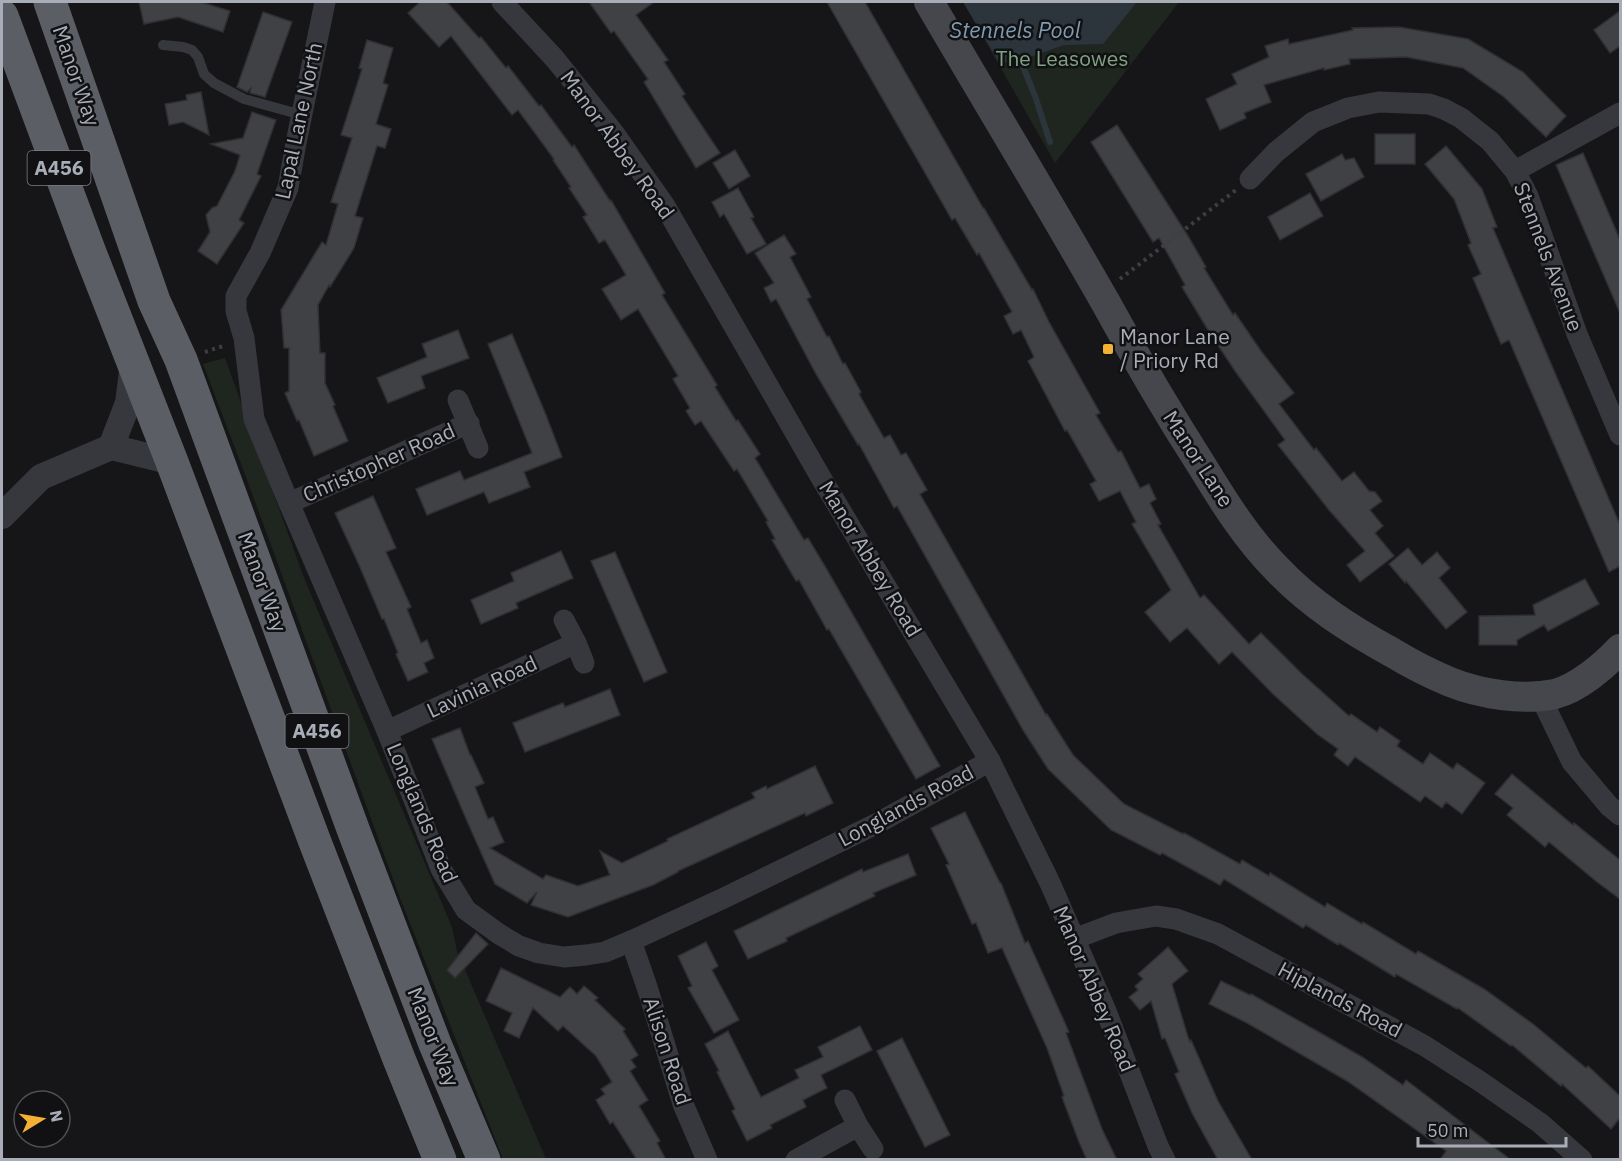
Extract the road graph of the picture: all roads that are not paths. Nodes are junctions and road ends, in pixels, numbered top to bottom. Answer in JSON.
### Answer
{"nodes":[{"id":1,"x":50,"y":2,"type":"edge"},
{"id":2,"x":325,"y":2,"type":"edge"},
{"id":3,"x":502,"y":2,"type":"edge"},
{"id":4,"x":929,"y":2,"type":"edge"},
{"id":5,"x":2,"y":16,"type":"edge"},
{"id":6,"x":163,"y":45,"type":"dead end"},
{"id":7,"x":1620,"y":113,"type":"edge"},
{"id":8,"x":302,"y":115,"type":"junction"},
{"id":9,"x":1515,"y":171,"type":"junction"},
{"id":10,"x":1250,"y":179,"type":"road end"},
{"id":11,"x":244,"y":338,"type":"joint"},
{"id":12,"x":133,"y":363,"type":"junction"},
{"id":13,"x":458,"y":400,"type":"dead end"},
{"id":14,"x":469,"y":423,"type":"junction"},
{"id":15,"x":1620,"y":435,"type":"edge"},
{"id":16,"x":111,"y":447,"type":"junction"},
{"id":17,"x":478,"y":448,"type":"dead end"},
{"id":18,"x":172,"y":462,"type":"junction"},
{"id":19,"x":289,"y":503,"type":"junction"},
{"id":20,"x":2,"y":516,"type":"edge"},
{"id":21,"x":564,"y":620,"type":"dead end"},
{"id":22,"x":576,"y":643,"type":"junction"},
{"id":23,"x":1620,"y":649,"type":"edge"},
{"id":24,"x":584,"y":663,"type":"dead end"},
{"id":25,"x":1540,"y":696,"type":"junction"},
{"id":26,"x":387,"y":730,"type":"junction"},
{"id":27,"x":990,"y":761,"type":"junction"},
{"id":28,"x":1620,"y":815,"type":"edge"},
{"id":29,"x":1074,"y":939,"type":"junction"},
{"id":30,"x":631,"y":941,"type":"junction"},
{"id":31,"x":845,"y":1100,"type":"dead end"},
{"id":32,"x":858,"y":1126,"type":"junction"},
{"id":33,"x":873,"y":1149,"type":"dead end"},
{"id":34,"x":440,"y":1160,"type":"edge"},
{"id":35,"x":484,"y":1160,"type":"edge"},
{"id":36,"x":706,"y":1160,"type":"edge"},
{"id":37,"x":796,"y":1160,"type":"edge"},
{"id":38,"x":1165,"y":1160,"type":"edge"},
{"id":39,"x":1582,"y":1160,"type":"edge"}],
"edges":[{"from":1,"to":35,"type":"highway","name":"Manor Way","number":"A456"},
{"from":2,"to":8,"type":"street","name":"Lapal Lane North"},
{"from":3,"to":27,"type":"street","name":"Manor Abbey Road"},
{"from":4,"to":25,"type":"main road","name":"Manor Lane"},
{"from":5,"to":12,"type":"highway","name":"Manor Way","number":"A456"},
{"from":6,"to":8,"type":"lane"},
{"from":7,"to":9,"type":"street"},
{"from":8,"to":11,"type":"street","name":"Lapal Lane North"},
{"from":9,"to":10,"type":"street","name":"Stennels Avenue"},
{"from":9,"to":15,"type":"street","name":"Stennels Avenue"},
{"from":11,"to":19,"type":"street","name":"Longlands Road"},
{"from":12,"to":16,"type":"street"},
{"from":12,"to":18,"type":"highway","name":"Manor Way","number":"A456"},
{"from":13,"to":14,"type":"street","name":"Christopher Road"},
{"from":14,"to":17,"type":"street","name":"Christopher Road"},
{"from":14,"to":19,"type":"street","name":"Christopher Road"},
{"from":16,"to":18,"type":"street"},
{"from":16,"to":20,"type":"street"},
{"from":18,"to":34,"type":"highway","name":"Manor Way","number":"A456"},
{"from":19,"to":26,"type":"street","name":"Longlands Road"},
{"from":21,"to":22,"type":"street"},
{"from":22,"to":24,"type":"street"},
{"from":22,"to":26,"type":"street","name":"Lavinia Road"},
{"from":23,"to":25,"type":"main road","name":"Manor Lane"},
{"from":25,"to":28,"type":"street"},
{"from":26,"to":30,"type":"street","name":"Longlands Road"},
{"from":27,"to":29,"type":"street","name":"Manor Abbey Road"},
{"from":27,"to":30,"type":"street","name":"Longlands Road"},
{"from":29,"to":38,"type":"street","name":"Manor Abbey Road"},
{"from":29,"to":39,"type":"street","name":"Hiplands Road"},
{"from":30,"to":36,"type":"street","name":"Alison Road"},
{"from":31,"to":32,"type":"street"},
{"from":32,"to":33,"type":"street"},
{"from":32,"to":37,"type":"street"}]}
